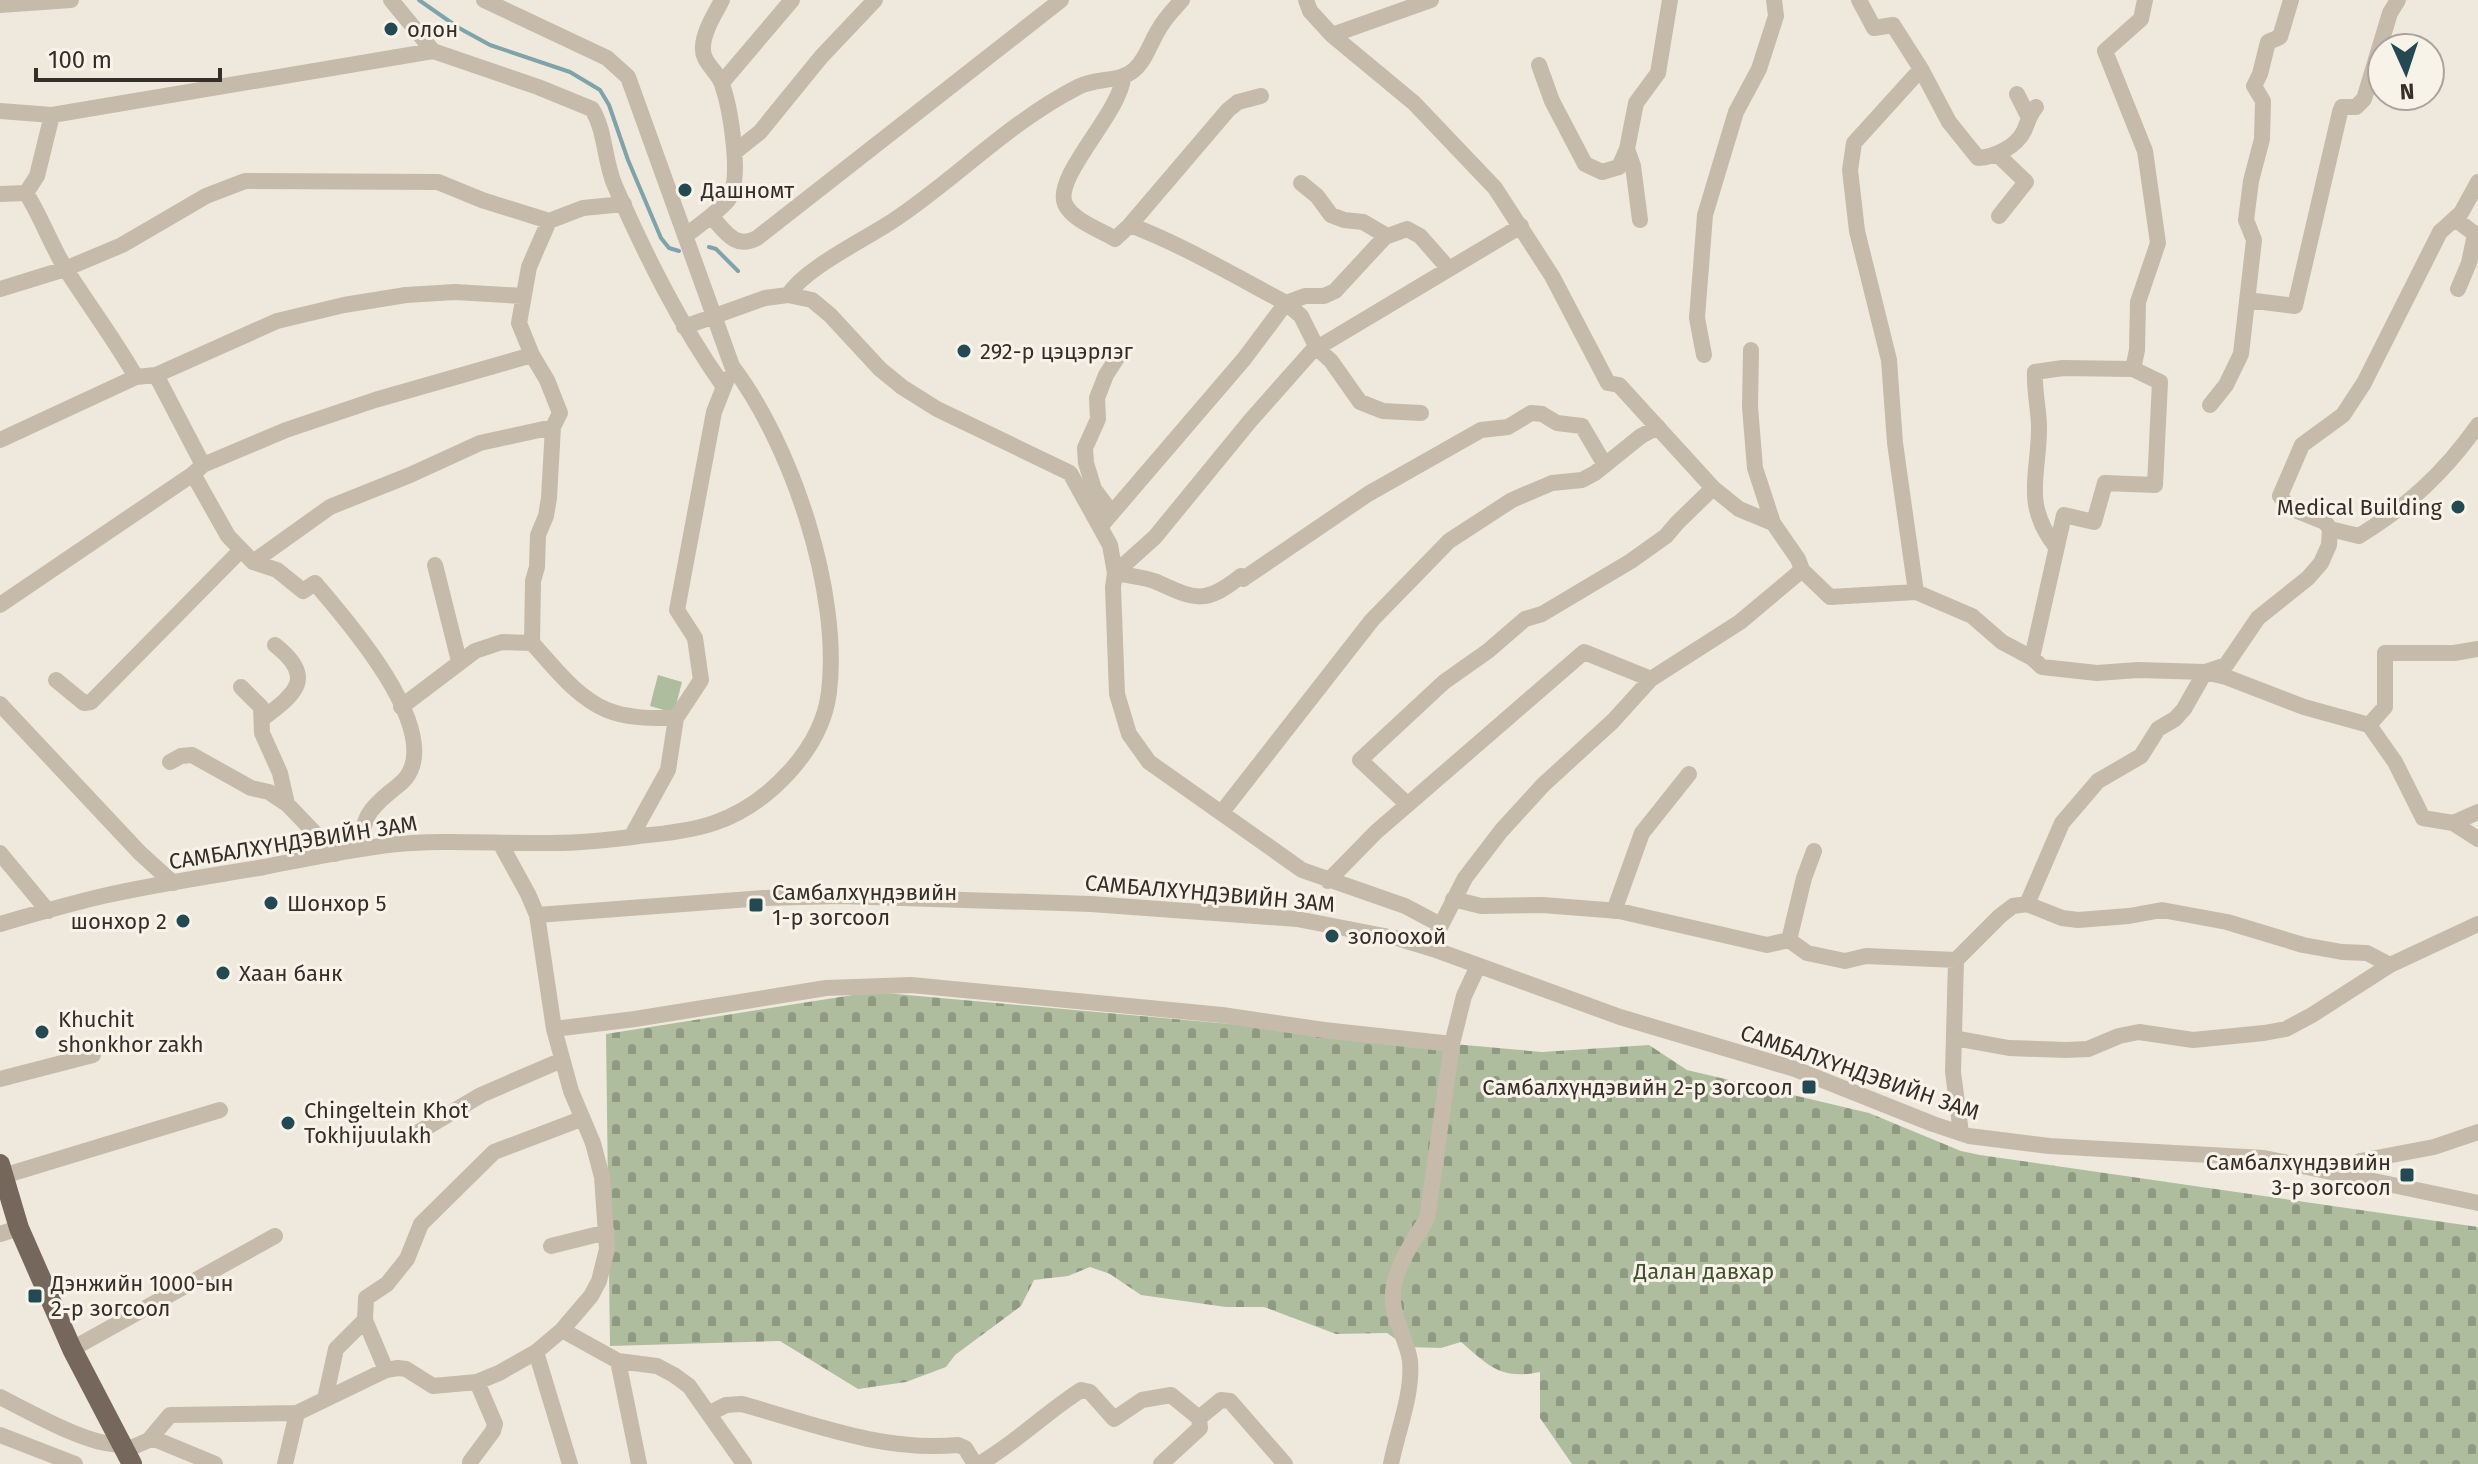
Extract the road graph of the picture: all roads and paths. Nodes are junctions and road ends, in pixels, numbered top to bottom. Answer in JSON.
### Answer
{"nodes":[{"id":1,"x":71,"y":0,"type":"edge"},
{"id":2,"x":391,"y":0,"type":"edge"},
{"id":3,"x":484,"y":0,"type":"edge"},
{"id":4,"x":722,"y":0,"type":"edge"},
{"id":5,"x":792,"y":0,"type":"edge"},
{"id":6,"x":875,"y":0,"type":"edge"},
{"id":7,"x":1061,"y":0,"type":"edge"},
{"id":8,"x":1182,"y":0,"type":"edge"},
{"id":9,"x":1306,"y":0,"type":"edge"},
{"id":10,"x":1431,"y":0,"type":"edge"},
{"id":11,"x":1670,"y":0,"type":"edge"},
{"id":12,"x":1774,"y":0,"type":"edge"},
{"id":13,"x":1859,"y":0,"type":"edge"},
{"id":14,"x":2145,"y":0,"type":"edge"},
{"id":15,"x":2291,"y":0,"type":"edge"},
{"id":16,"x":2398,"y":0,"type":"edge"},
{"id":17,"x":0,"y":5,"type":"edge"},
{"id":18,"x":1332,"y":35,"type":"junction"},
{"id":19,"x":433,"y":51,"type":"junction"},
{"id":20,"x":1539,"y":65,"type":"dead end"},
{"id":21,"x":1921,"y":69,"type":"junction"},
{"id":22,"x":1123,"y":78,"type":"junction"},
{"id":23,"x":721,"y":80,"type":"junction"},
{"id":24,"x":2017,"y":94,"type":"dead end"},
{"id":25,"x":1261,"y":96,"type":"dead end"},
{"id":26,"x":0,"y":111,"type":"edge"},
{"id":27,"x":52,"y":115,"type":"junction"},
{"id":28,"x":1627,"y":149,"type":"junction"},
{"id":29,"x":735,"y":152,"type":"junction"},
{"id":30,"x":1998,"y":155,"type":"junction"},
{"id":31,"x":2478,"y":182,"type":"edge"},
{"id":32,"x":1301,"y":183,"type":"dead end"},
{"id":33,"x":26,"y":193,"type":"junction"},
{"id":34,"x":0,"y":194,"type":"edge"},
{"id":35,"x":624,"y":204,"type":"junction"},
{"id":36,"x":711,"y":216,"type":"junction"},
{"id":37,"x":1999,"y":216,"type":"dead end"},
{"id":38,"x":2455,"y":219,"type":"junction"},
{"id":39,"x":1640,"y":220,"type":"dead end"},
{"id":40,"x":549,"y":221,"type":"junction"},
{"id":41,"x":1130,"y":225,"type":"junction"},
{"id":42,"x":1521,"y":226,"type":"junction"},
{"id":43,"x":685,"y":236,"type":"junction"},
{"id":44,"x":1387,"y":236,"type":"junction"},
{"id":45,"x":65,"y":269,"type":"junction"},
{"id":46,"x":1449,"y":269,"type":"junction"},
{"id":47,"x":0,"y":289,"type":"edge"},
{"id":48,"x":2458,"y":289,"type":"dead end"},
{"id":49,"x":788,"y":295,"type":"junction"},
{"id":50,"x":523,"y":296,"type":"junction"},
{"id":51,"x":2247,"y":300,"type":"junction"},
{"id":52,"x":1286,"y":303,"type":"junction"},
{"id":53,"x":714,"y":315,"type":"junction"},
{"id":54,"x":684,"y":327,"type":"junction"},
{"id":55,"x":1317,"y":348,"type":"junction"},
{"id":56,"x":1751,"y":350,"type":"dead end"},
{"id":57,"x":532,"y":355,"type":"junction"},
{"id":58,"x":1704,"y":355,"type":"dead end"},
{"id":59,"x":1117,"y":358,"type":"dead end"},
{"id":60,"x":732,"y":366,"type":"junction"},
{"id":61,"x":2133,"y":369,"type":"junction"},
{"id":62,"x":156,"y":375,"type":"junction"},
{"id":63,"x":136,"y":377,"type":"junction"},
{"id":64,"x":724,"y":387,"type":"junction"},
{"id":65,"x":2210,"y":405,"type":"dead end"},
{"id":66,"x":1421,"y":413,"type":"dead end"},
{"id":67,"x":2478,"y":425,"type":"edge"},
{"id":68,"x":553,"y":427,"type":"junction"},
{"id":69,"x":1658,"y":427,"type":"junction"},
{"id":70,"x":0,"y":440,"type":"edge"},
{"id":71,"x":1605,"y":465,"type":"junction"},
{"id":72,"x":198,"y":470,"type":"junction"},
{"id":73,"x":1713,"y":488,"type":"junction"},
{"id":74,"x":1111,"y":512,"type":"junction"},
{"id":75,"x":1773,"y":523,"type":"junction"},
{"id":76,"x":1100,"y":527,"type":"junction"},
{"id":77,"x":2330,"y":529,"type":"junction"},
{"id":78,"x":2056,"y":547,"type":"junction"},
{"id":79,"x":247,"y":556,"type":"junction"},
{"id":80,"x":435,"y":565,"type":"dead end"},
{"id":81,"x":1802,"y":570,"type":"junction"},
{"id":82,"x":1115,"y":573,"type":"junction"},
{"id":83,"x":1916,"y":592,"type":"junction"},
{"id":84,"x":0,"y":605,"type":"edge"},
{"id":85,"x":532,"y":643,"type":"junction"},
{"id":86,"x":275,"y":645,"type":"dead end"},
{"id":87,"x":2478,"y":649,"type":"edge"},
{"id":88,"x":2032,"y":658,"type":"junction"},
{"id":89,"x":459,"y":661,"type":"junction"},
{"id":90,"x":2205,"y":672,"type":"junction"},
{"id":91,"x":1651,"y":679,"type":"junction"},
{"id":92,"x":56,"y":680,"type":"dead end"},
{"id":93,"x":241,"y":687,"type":"dead end"},
{"id":94,"x":0,"y":704,"type":"edge"},
{"id":95,"x":401,"y":707,"type":"junction"},
{"id":96,"x":676,"y":718,"type":"junction"},
{"id":97,"x":262,"y":719,"type":"junction"},
{"id":98,"x":2369,"y":725,"type":"junction"},
{"id":99,"x":170,"y":762,"type":"dead end"},
{"id":100,"x":1689,"y":774,"type":"dead end"},
{"id":101,"x":287,"y":804,"type":"junction"},
{"id":102,"x":1407,"y":804,"type":"junction"},
{"id":103,"x":1222,"y":812,"type":"junction"},
{"id":104,"x":2478,"y":812,"type":"edge"},
{"id":105,"x":2453,"y":823,"type":"junction"},
{"id":106,"x":631,"y":837,"type":"junction"},
{"id":107,"x":2478,"y":839,"type":"edge"},
{"id":108,"x":500,"y":843,"type":"junction"},
{"id":109,"x":361,"y":849,"type":"junction"},
{"id":110,"x":1814,"y":851,"type":"dead end"},
{"id":111,"x":0,"y":853,"type":"edge"},
{"id":112,"x":335,"y":854,"type":"junction"},
{"id":113,"x":1328,"y":881,"type":"junction"},
{"id":114,"x":173,"y":883,"type":"junction"},
{"id":115,"x":1453,"y":899,"type":"junction"},
{"id":116,"x":2027,"y":904,"type":"junction"},
{"id":117,"x":48,"y":911,"type":"junction"},
{"id":118,"x":1614,"y":911,"type":"junction"},
{"id":119,"x":537,"y":915,"type":"junction"},
{"id":120,"x":0,"y":924,"type":"edge"},
{"id":121,"x":1439,"y":924,"type":"junction"},
{"id":122,"x":2478,"y":924,"type":"edge"},
{"id":123,"x":1789,"y":940,"type":"junction"},
{"id":124,"x":1433,"y":949,"type":"junction"},
{"id":125,"x":1956,"y":960,"type":"junction"},
{"id":126,"x":2390,"y":965,"type":"junction"},
{"id":127,"x":1478,"y":966,"type":"junction"},
{"id":128,"x":554,"y":1029,"type":"junction"},
{"id":129,"x":1954,"y":1038,"type":"junction"},
{"id":130,"x":1452,"y":1044,"type":"junction"},
{"id":131,"x":93,"y":1055,"type":"dead end"},
{"id":132,"x":562,"y":1060,"type":"junction"},
{"id":133,"x":0,"y":1079,"type":"edge"},
{"id":134,"x":220,"y":1110,"type":"dead end"},
{"id":135,"x":581,"y":1119,"type":"junction"},
{"id":136,"x":2478,"y":1132,"type":"edge"},
{"id":137,"x":1961,"y":1133,"type":"junction"},
{"id":138,"x":412,"y":1136,"type":"dead end"},
{"id":139,"x":2,"y":1170,"type":"edge"},
{"id":140,"x":2337,"y":1173,"type":"junction"},
{"id":141,"x":2478,"y":1203,"type":"edge"},
{"id":142,"x":10,"y":1231,"type":"edge"},
{"id":143,"x":607,"y":1232,"type":"junction"},
{"id":144,"x":275,"y":1236,"type":"dead end"},
{"id":145,"x":551,"y":1246,"type":"dead end"},
{"id":146,"x":365,"y":1320,"type":"junction"},
{"id":147,"x":562,"y":1330,"type":"junction"},
{"id":148,"x":72,"y":1349,"type":"junction"},
{"id":149,"x":536,"y":1352,"type":"junction"},
{"id":150,"x":618,"y":1361,"type":"junction"},
{"id":151,"x":386,"y":1370,"type":"junction"},
{"id":152,"x":477,"y":1382,"type":"junction"},
{"id":153,"x":0,"y":1397,"type":"edge"},
{"id":154,"x":325,"y":1399,"type":"junction"},
{"id":155,"x":297,"y":1413,"type":"junction"},
{"id":156,"x":710,"y":1413,"type":"junction"},
{"id":157,"x":1199,"y":1418,"type":"junction"},
{"id":158,"x":0,"y":1435,"type":"edge"},
{"id":159,"x":149,"y":1440,"type":"junction"},
{"id":160,"x":127,"y":1453,"type":"edge"},
{"id":161,"x":470,"y":1462,"type":"edge"},
{"id":162,"x":1278,"y":1462,"type":"edge"},
{"id":163,"x":75,"y":1464,"type":"edge"},
{"id":164,"x":215,"y":1464,"type":"edge"},
{"id":165,"x":285,"y":1464,"type":"edge"},
{"id":166,"x":570,"y":1464,"type":"edge"},
{"id":167,"x":639,"y":1464,"type":"edge"},
{"id":168,"x":744,"y":1464,"type":"edge"},
{"id":169,"x":977,"y":1464,"type":"edge"},
{"id":170,"x":1161,"y":1464,"type":"edge"},
{"id":171,"x":1391,"y":1464,"type":"edge"}],
"edges":[{"from":1,"to":17,"type":"street"},
{"from":2,"to":19,"type":"street"},
{"from":3,"to":43,"type":"street","name":"САМБАЛХҮНДЭВИЙН ЗАМ"},
{"from":4,"to":23,"type":"street"},
{"from":5,"to":23,"type":"street"},
{"from":6,"to":29,"type":"street"},
{"from":7,"to":36,"type":"street"},
{"from":8,"to":22,"type":"street"},
{"from":9,"to":18,"type":"street"},
{"from":10,"to":18,"type":"street"},
{"from":11,"to":28,"type":"street"},
{"from":12,"to":58,"type":"street"},
{"from":13,"to":21,"type":"street"},
{"from":14,"to":61,"type":"street"},
{"from":15,"to":51,"type":"street"},
{"from":16,"to":51,"type":"street"},
{"from":18,"to":42,"type":"street"},
{"from":19,"to":27,"type":"street"},
{"from":19,"to":35,"type":"street"},
{"from":20,"to":28,"type":"street"},
{"from":21,"to":30,"type":"street"},
{"from":21,"to":83,"type":"street"},
{"from":22,"to":41,"type":"street"},
{"from":22,"to":49,"type":"street"},
{"from":23,"to":29,"type":"street"},
{"from":24,"to":30,"type":"street"},
{"from":25,"to":41,"type":"street"},
{"from":26,"to":27,"type":"street"},
{"from":27,"to":33,"type":"street"},
{"from":28,"to":39,"type":"street"},
{"from":29,"to":36,"type":"street"},
{"from":30,"to":37,"type":"street"},
{"from":31,"to":38,"type":"street"},
{"from":32,"to":44,"type":"street"},
{"from":33,"to":34,"type":"street"},
{"from":33,"to":45,"type":"street"},
{"from":35,"to":40,"type":"street"},
{"from":35,"to":54,"type":"street"},
{"from":36,"to":43,"type":"street"},
{"from":38,"to":48,"type":"street"},
{"from":38,"to":77,"type":"street"},
{"from":40,"to":45,"type":"street"},
{"from":40,"to":50,"type":"street"},
{"from":41,"to":52,"type":"street"},
{"from":42,"to":46,"type":"street"},
{"from":42,"to":69,"type":"street"},
{"from":43,"to":53,"type":"street","name":"САМБАЛХҮНДЭВИЙН ЗАМ"},
{"from":44,"to":46,"type":"street"},
{"from":44,"to":52,"type":"street"},
{"from":45,"to":47,"type":"street"},
{"from":45,"to":63,"type":"street"},
{"from":46,"to":55,"type":"street"},
{"from":49,"to":53,"type":"street"},
{"from":49,"to":76,"type":"street"},
{"from":50,"to":57,"type":"street"},
{"from":50,"to":62,"type":"street"},
{"from":51,"to":65,"type":"street"},
{"from":52,"to":55,"type":"street"},
{"from":52,"to":74,"type":"street"},
{"from":53,"to":54,"type":"street"},
{"from":53,"to":60,"type":"street","name":"САМБАЛХҮНДЭВИЙН ЗАМ"},
{"from":54,"to":64,"type":"street"},
{"from":55,"to":66,"type":"street"},
{"from":55,"to":82,"type":"street"},
{"from":56,"to":75,"type":"street"},
{"from":57,"to":68,"type":"street"},
{"from":57,"to":72,"type":"street"},
{"from":59,"to":74,"type":"street"},
{"from":60,"to":64,"type":"street"},
{"from":60,"to":106,"type":"street","name":"САМБАЛХҮНДЭВИЙН ЗАМ"},
{"from":61,"to":78,"type":"street"},
{"from":61,"to":78,"type":"street"},
{"from":62,"to":63,"type":"street"},
{"from":62,"to":72,"type":"street"},
{"from":63,"to":70,"type":"street"},
{"from":64,"to":96,"type":"street"},
{"from":67,"to":77,"type":"street"},
{"from":68,"to":79,"type":"street"},
{"from":68,"to":85,"type":"street"},
{"from":69,"to":71,"type":"street"},
{"from":69,"to":73,"type":"street"},
{"from":71,"to":82,"type":"street"},
{"from":71,"to":103,"type":"street"},
{"from":72,"to":79,"type":"street"},
{"from":72,"to":84,"type":"street"},
{"from":73,"to":75,"type":"street"},
{"from":73,"to":102,"type":"street"},
{"from":74,"to":76,"type":"street"},
{"from":75,"to":81,"type":"street"},
{"from":76,"to":82,"type":"street"},
{"from":77,"to":90,"type":"street"},
{"from":78,"to":88,"type":"street"},
{"from":79,"to":92,"type":"street"},
{"from":79,"to":95,"type":"street"},
{"from":80,"to":89,"type":"street"},
{"from":81,"to":83,"type":"street"},
{"from":81,"to":91,"type":"street"},
{"from":82,"to":103,"type":"street"},
{"from":83,"to":88,"type":"street"},
{"from":85,"to":89,"type":"street"},
{"from":85,"to":96,"type":"street"},
{"from":86,"to":97,"type":"street"},
{"from":87,"to":98,"type":"street"},
{"from":88,"to":90,"type":"street"},
{"from":89,"to":95,"type":"street"},
{"from":90,"to":98,"type":"street"},
{"from":90,"to":116,"type":"street"},
{"from":91,"to":102,"type":"street"},
{"from":91,"to":115,"type":"street"},
{"from":93,"to":97,"type":"street"},
{"from":94,"to":114,"type":"street"},
{"from":95,"to":109,"type":"street"},
{"from":96,"to":106,"type":"street"},
{"from":97,"to":101,"type":"street"},
{"from":98,"to":105,"type":"street"},
{"from":99,"to":101,"type":"street"},
{"from":100,"to":118,"type":"street"},
{"from":101,"to":112,"type":"street"},
{"from":102,"to":113,"type":"street"},
{"from":103,"to":113,"type":"street"},
{"from":104,"to":105,"type":"street"},
{"from":105,"to":107,"type":"street"},
{"from":106,"to":108,"type":"street","name":"САМБАЛХҮНДЭВИЙН ЗАМ"},
{"from":108,"to":109,"type":"street","name":"САМБАЛХҮНДЭВИЙН ЗАМ"},
{"from":108,"to":119,"type":"street"},
{"from":109,"to":112,"type":"street","name":"САМБАЛХҮНДЭВИЙН ЗАМ"},
{"from":110,"to":123,"type":"street"},
{"from":111,"to":117,"type":"street"},
{"from":112,"to":114,"type":"street","name":"САМБАЛХҮНДЭВИЙН ЗАМ"},
{"from":113,"to":121,"type":"street"},
{"from":114,"to":117,"type":"street","name":"САМБАЛХҮНДЭВИЙН ЗАМ"},
{"from":115,"to":118,"type":"street"},
{"from":115,"to":121,"type":"street"},
{"from":116,"to":125,"type":"street"},
{"from":116,"to":126,"type":"street"},
{"from":117,"to":120,"type":"street","name":"САМБАЛХҮНДЭВИЙН ЗАМ"},
{"from":118,"to":123,"type":"street"},
{"from":119,"to":124,"type":"street","name":"САМБАЛХҮНДЭВИЙН ЗАМ"},
{"from":119,"to":128,"type":"street"},
{"from":121,"to":124,"type":"street"},
{"from":122,"to":126,"type":"street"},
{"from":123,"to":125,"type":"street"},
{"from":124,"to":127,"type":"street","name":"САМБАЛХҮНДЭВИЙН ЗАМ"},
{"from":125,"to":129,"type":"street"},
{"from":126,"to":129,"type":"street"},
{"from":127,"to":130,"type":"street"},
{"from":127,"to":137,"type":"street","name":"САМБАЛХҮНДЭВИЙН ЗАМ"},
{"from":128,"to":130,"type":"street"},
{"from":128,"to":132,"type":"street"},
{"from":129,"to":137,"type":"street"},
{"from":130,"to":171,"type":"street"},
{"from":131,"to":133,"type":"street"},
{"from":132,"to":135,"type":"street"},
{"from":132,"to":138,"type":"street"},
{"from":134,"to":139,"type":"street"},
{"from":135,"to":143,"type":"street"},
{"from":135,"to":146,"type":"street"},
{"from":136,"to":140,"type":"street"},
{"from":137,"to":140,"type":"street","name":"САМБАЛХҮНДЭВИЙН ЗАМ"},
{"from":139,"to":142,"type":"main road"},
{"from":140,"to":141,"type":"street","name":"САМБАЛХҮНДЭВИЙН ЗАМ"},
{"from":142,"to":148,"type":"main road"},
{"from":143,"to":145,"type":"street"},
{"from":143,"to":147,"type":"street"},
{"from":144,"to":148,"type":"street"},
{"from":146,"to":151,"type":"street"},
{"from":146,"to":154,"type":"street"},
{"from":147,"to":149,"type":"street"},
{"from":147,"to":150,"type":"street"},
{"from":148,"to":160,"type":"main road"},
{"from":149,"to":152,"type":"street"},
{"from":149,"to":166,"type":"street"},
{"from":150,"to":156,"type":"street"},
{"from":150,"to":167,"type":"street"},
{"from":151,"to":152,"type":"street"},
{"from":151,"to":154,"type":"street"},
{"from":152,"to":161,"type":"street"},
{"from":153,"to":160,"type":"street"},
{"from":154,"to":155,"type":"street"},
{"from":155,"to":159,"type":"street"},
{"from":155,"to":165,"type":"street"},
{"from":156,"to":168,"type":"street"},
{"from":156,"to":169,"type":"street"},
{"from":157,"to":162,"type":"street"},
{"from":157,"to":169,"type":"street"},
{"from":157,"to":170,"type":"street"},
{"from":158,"to":163,"type":"street"},
{"from":159,"to":160,"type":"street"},
{"from":159,"to":164,"type":"street"}]}
